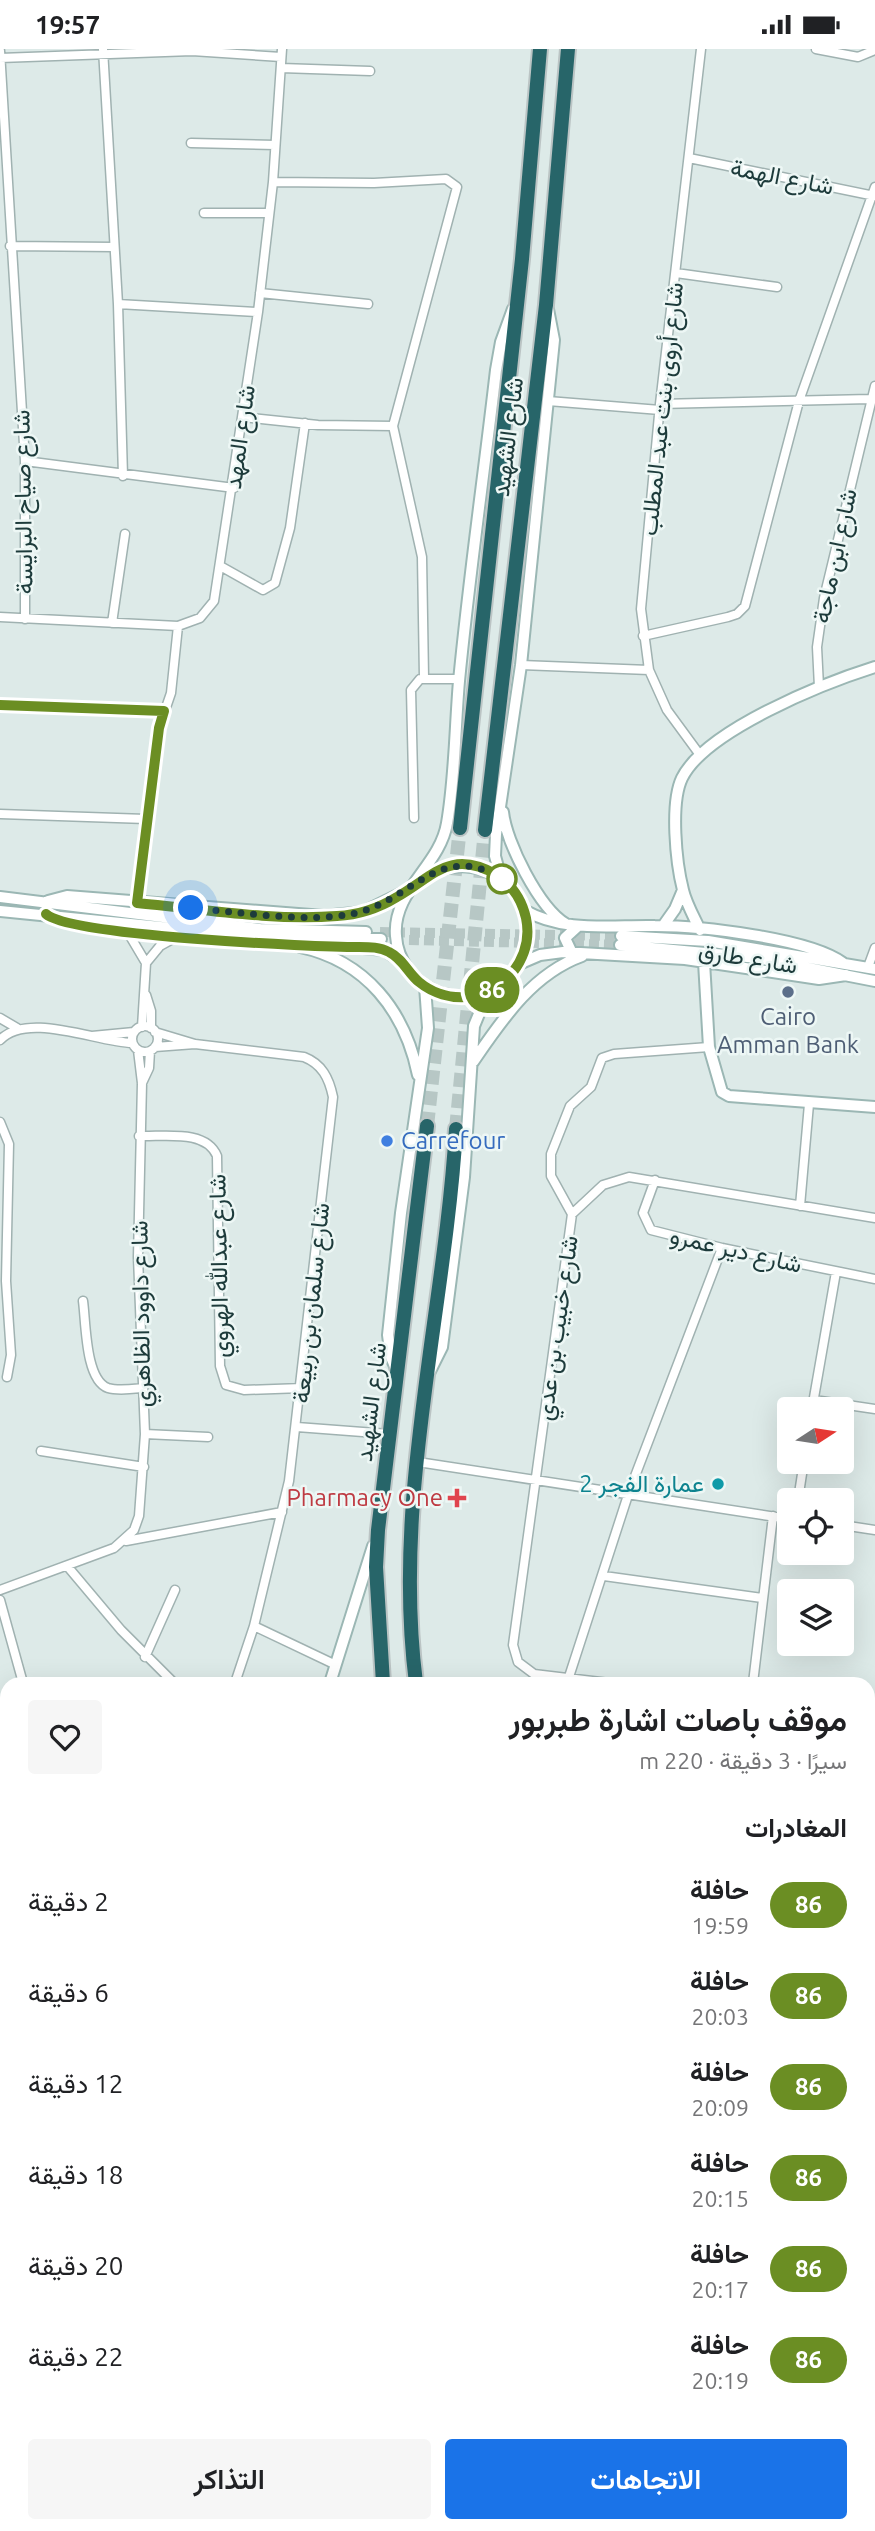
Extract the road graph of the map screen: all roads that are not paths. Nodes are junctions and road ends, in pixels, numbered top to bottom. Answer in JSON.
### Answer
{"nodes":[{"id":1,"x":540,"y":49,"type":"edge"},
{"id":2,"x":568,"y":49,"type":"edge"},
{"id":3,"x":701,"y":49,"type":"edge"},
{"id":4,"x":816,"y":49,"type":"edge"},
{"id":5,"x":192,"y":50,"type":"edge"},
{"id":6,"x":875,"y":50,"type":"edge"},
{"id":7,"x":0,"y":51,"type":"edge"},
{"id":8,"x":104,"y":52,"type":"edge"},
{"id":9,"x":281,"y":53,"type":"edge"},
{"id":10,"x":0,"y":58,"type":"edge"},
{"id":11,"x":281,"y":68,"type":"junction"},
{"id":12,"x":370,"y":71,"type":"dead end"},
{"id":13,"x":191,"y":143,"type":"dead end"},
{"id":14,"x":275,"y":145,"type":"junction"},
{"id":15,"x":689,"y":158,"type":"junction"},
{"id":16,"x":273,"y":183,"type":"junction"},
{"id":17,"x":874,"y":193,"type":"edge"},
{"id":18,"x":204,"y":213,"type":"dead end"},
{"id":19,"x":269,"y":213,"type":"junction"},
{"id":20,"x":10,"y":246,"type":"junction"},
{"id":21,"x":114,"y":247,"type":"junction"},
{"id":22,"x":676,"y":273,"type":"junction"},
{"id":23,"x":777,"y":288,"type":"dead end"},
{"id":24,"x":260,"y":293,"type":"junction"},
{"id":25,"x":518,"y":301,"type":"junction"},
{"id":26,"x":118,"y":304,"type":"junction"},
{"id":27,"x":368,"y":304,"type":"dead end"},
{"id":28,"x":546,"y":305,"type":"junction"},
{"id":29,"x":258,"y":312,"type":"junction"},
{"id":30,"x":875,"y":386,"type":"edge"},
{"id":31,"x":870,"y":399,"type":"junction"},
{"id":32,"x":548,"y":401,"type":"junction"},
{"id":33,"x":799,"y":401,"type":"junction"},
{"id":34,"x":660,"y":407,"type":"junction"},
{"id":35,"x":243,"y":417,"type":"junction"},
{"id":36,"x":305,"y":423,"type":"junction"},
{"id":37,"x":393,"y":426,"type":"junction"},
{"id":38,"x":25,"y":461,"type":"junction"},
{"id":39,"x":123,"y":476,"type":"junction"},
{"id":40,"x":234,"y":488,"type":"junction"},
{"id":41,"x":125,"y":534,"type":"dead end"},
{"id":42,"x":222,"y":567,"type":"junction"},
{"id":43,"x":0,"y":617,"type":"edge"},
{"id":44,"x":25,"y":619,"type":"junction"},
{"id":45,"x":112,"y":623,"type":"junction"},
{"id":46,"x":178,"y":626,"type":"junction"},
{"id":47,"x":643,"y":636,"type":"junction"},
{"id":48,"x":521,"y":665,"type":"junction"},
{"id":49,"x":875,"y":667,"type":"edge"},
{"id":50,"x":649,"y":670,"type":"junction"},
{"id":51,"x":424,"y":678,"type":"junction"},
{"id":52,"x":459,"y":679,"type":"junction"},
{"id":53,"x":819,"y":687,"type":"junction"},
{"id":54,"x":0,"y":705,"type":"edge"},
{"id":55,"x":164,"y":711,"type":"junction"},
{"id":56,"x":700,"y":755,"type":"junction"},
{"id":57,"x":501,"y":801,"type":"junction"},
{"id":58,"x":0,"y":814,"type":"edge"},
{"id":59,"x":414,"y":818,"type":"dead end"},
{"id":60,"x":146,"y":819,"type":"junction"},
{"id":61,"x":460,"y":828,"type":"tunnel mouth"},
{"id":62,"x":485,"y":830,"type":"tunnel mouth"},
{"id":63,"x":501,"y":878,"type":"junction"},
{"id":64,"x":413,"y":886,"type":"junction"},
{"id":65,"x":682,"y":890,"type":"junction"},
{"id":66,"x":0,"y":897,"type":"edge"},
{"id":67,"x":137,"y":903,"type":"junction"},
{"id":68,"x":46,"y":908,"type":"junction"},
{"id":69,"x":0,"y":911,"type":"edge"},
{"id":70,"x":524,"y":911,"type":"junction"},
{"id":71,"x":573,"y":926,"type":"junction"},
{"id":72,"x":663,"y":926,"type":"junction"},
{"id":73,"x":700,"y":930,"type":"junction"},
{"id":74,"x":127,"y":931,"type":"junction"},
{"id":75,"x":178,"y":936,"type":"junction"},
{"id":76,"x":381,"y":936,"type":"tunnel mouth"},
{"id":77,"x":300,"y":947,"type":"junction"},
{"id":78,"x":875,"y":948,"type":"edge"},
{"id":79,"x":572,"y":953,"type":"junction"},
{"id":80,"x":588,"y":954,"type":"junction"},
{"id":81,"x":704,"y":962,"type":"junction"},
{"id":82,"x":146,"y":963,"type":"junction"},
{"id":83,"x":403,"y":963,"type":"junction"},
{"id":84,"x":843,"y":963,"type":"junction"},
{"id":85,"x":519,"y":964,"type":"junction"},
{"id":86,"x":872,"y":968,"type":"edge"},
{"id":87,"x":846,"y":975,"type":"junction"},
{"id":88,"x":875,"y":981,"type":"edge"},
{"id":89,"x":425,"y":986,"type":"junction"},
{"id":90,"x":488,"y":992,"type":"junction"},
{"id":91,"x":0,"y":1018,"type":"edge"},
{"id":92,"x":17,"y":1028,"type":"junction"},
{"id":93,"x":145,"y":1030,"type":"junction"},
{"id":94,"x":91,"y":1036,"type":"junction"},
{"id":95,"x":0,"y":1040,"type":"edge"},
{"id":96,"x":195,"y":1044,"type":"junction"},
{"id":97,"x":135,"y":1047,"type":"junction"},
{"id":98,"x":709,"y":1047,"type":"junction"},
{"id":99,"x":153,"y":1049,"type":"junction"},
{"id":100,"x":473,"y":1062,"type":"junction"},
{"id":101,"x":419,"y":1081,"type":"junction"},
{"id":102,"x":142,"y":1083,"type":"junction"},
{"id":103,"x":809,"y":1104,"type":"junction"},
{"id":104,"x":875,"y":1107,"type":"edge"},
{"id":105,"x":0,"y":1122,"type":"edge"},
{"id":106,"x":427,"y":1126,"type":"tunnel mouth"},
{"id":107,"x":456,"y":1129,"type":"tunnel mouth"},
{"id":108,"x":139,"y":1136,"type":"junction"},
{"id":109,"x":655,"y":1180,"type":"junction"},
{"id":110,"x":800,"y":1206,"type":"junction"},
{"id":111,"x":572,"y":1214,"type":"junction"},
{"id":112,"x":875,"y":1218,"type":"edge"},
{"id":113,"x":722,"y":1248,"type":"junction"},
{"id":114,"x":836,"y":1272,"type":"junction"},
{"id":115,"x":875,"y":1279,"type":"edge"},
{"id":116,"x":3,"y":1282,"type":"edge"},
{"id":117,"x":83,"y":1301,"type":"dead end"},
{"id":118,"x":397,"y":1371,"type":"junction"},
{"id":119,"x":6,"y":1377,"type":"dead end"},
{"id":120,"x":427,"y":1377,"type":"junction"},
{"id":121,"x":142,"y":1388,"type":"junction"},
{"id":122,"x":302,"y":1388,"type":"junction"},
{"id":123,"x":814,"y":1397,"type":"edge"},
{"id":124,"x":854,"y":1407,"type":"edge"},
{"id":125,"x":875,"y":1409,"type":"edge"},
{"id":126,"x":297,"y":1427,"type":"junction"},
{"id":127,"x":145,"y":1434,"type":"junction"},
{"id":128,"x":389,"y":1434,"type":"junction"},
{"id":129,"x":208,"y":1437,"type":"dead end"},
{"id":130,"x":41,"y":1451,"type":"dead end"},
{"id":131,"x":418,"y":1462,"type":"junction"},
{"id":132,"x":144,"y":1467,"type":"junction"},
{"id":133,"x":537,"y":1478,"type":"junction"},
{"id":134,"x":629,"y":1492,"type":"junction"},
{"id":135,"x":282,"y":1512,"type":"junction"},
{"id":136,"x":773,"y":1516,"type":"junction"},
{"id":137,"x":777,"y":1517,"type":"edge"},
{"id":138,"x":854,"y":1527,"type":"edge"},
{"id":139,"x":378,"y":1530,"type":"junction"},
{"id":140,"x":875,"y":1530,"type":"edge"},
{"id":141,"x":126,"y":1541,"type":"junction"},
{"id":142,"x":68,"y":1567,"type":"junction"},
{"id":143,"x":604,"y":1576,"type":"junction"},
{"id":144,"x":0,"y":1590,"type":"edge"},
{"id":145,"x":175,"y":1590,"type":"dead end"},
{"id":146,"x":762,"y":1598,"type":"junction"},
{"id":147,"x":0,"y":1600,"type":"edge"},
{"id":148,"x":254,"y":1626,"type":"junction"},
{"id":149,"x":145,"y":1657,"type":"junction"},
{"id":150,"x":336,"y":1665,"type":"junction"},
{"id":151,"x":21,"y":1677,"type":"edge"},
{"id":152,"x":167,"y":1677,"type":"edge"},
{"id":153,"x":237,"y":1677,"type":"edge"},
{"id":154,"x":332,"y":1677,"type":"edge"},
{"id":155,"x":383,"y":1677,"type":"edge"},
{"id":156,"x":416,"y":1677,"type":"edge"},
{"id":157,"x":549,"y":1677,"type":"edge"},
{"id":158,"x":569,"y":1677,"type":"edge"},
{"id":159,"x":754,"y":1677,"type":"edge"},
{"id":160,"x":875,"y":2159,"type":"edge"},
{"id":161,"x":875,"y":2166,"type":"edge"}],
"edges":[{"from":1,"to":25,"type":"highway","name":"شارع الشهيد"},
{"from":2,"to":28,"type":"highway","name":"شارع الشهيد"},
{"from":3,"to":15,"type":"street","name":"شارع أروى بنت عبد المطلب"},
{"from":4,"to":6,"type":"street"},
{"from":5,"to":8,"type":"street"},
{"from":5,"to":9,"type":"street"},
{"from":7,"to":10,"type":"street","name":"شارع صياح البرايسة"},
{"from":8,"to":10,"type":"street"},
{"from":8,"to":21,"type":"street"},
{"from":9,"to":11,"type":"street","name":"شارع المهد"},
{"from":10,"to":20,"type":"street","name":"شارع صياح البرايسة"},
{"from":11,"to":12,"type":"street"},
{"from":11,"to":14,"type":"street","name":"شارع المهد"},
{"from":13,"to":14,"type":"street"},
{"from":14,"to":16,"type":"street","name":"شارع المهد"},
{"from":15,"to":17,"type":"street","name":"شارع الهمة"},
{"from":15,"to":22,"type":"street","name":"شارع أروى بنت عبد المطلب"},
{"from":16,"to":19,"type":"street","name":"شارع المهد"},
{"from":16,"to":37,"type":"street"},
{"from":17,"to":33,"type":"street"},
{"from":18,"to":19,"type":"street"},
{"from":19,"to":24,"type":"street","name":"شارع المهد"},
{"from":20,"to":21,"type":"street"},
{"from":20,"to":38,"type":"street","name":"شارع صياح البرايسة"},
{"from":21,"to":26,"type":"street"},
{"from":22,"to":23,"type":"street"},
{"from":22,"to":34,"type":"street","name":"شارع أروى بنت عبد المطلب"},
{"from":24,"to":27,"type":"street"},
{"from":24,"to":29,"type":"street","name":"شارع المهد"},
{"from":25,"to":52,"type":"street"},
{"from":25,"to":61,"type":"highway","name":"شارع الشهيد"},
{"from":26,"to":29,"type":"street"},
{"from":26,"to":39,"type":"street"},
{"from":28,"to":32,"type":"street"},
{"from":28,"to":62,"type":"highway","name":"شارع الشهيد"},
{"from":29,"to":35,"type":"street","name":"شارع المهد"},
{"from":30,"to":31,"type":"street","name":"شارع ابن ماجة"},
{"from":31,"to":33,"type":"street"},
{"from":31,"to":53,"type":"street","name":"شارع ابن ماجة"},
{"from":32,"to":34,"type":"street"},
{"from":32,"to":48,"type":"street"},
{"from":33,"to":34,"type":"street"},
{"from":33,"to":47,"type":"street"},
{"from":34,"to":47,"type":"street","name":"شارع أروى بنت عبد المطلب"},
{"from":35,"to":36,"type":"street"},
{"from":35,"to":40,"type":"street","name":"شارع المهد"},
{"from":36,"to":37,"type":"street"},
{"from":36,"to":42,"type":"street"},
{"from":37,"to":51,"type":"street"},
{"from":38,"to":39,"type":"street"},
{"from":38,"to":44,"type":"street","name":"شارع صياح البرايسة"},
{"from":39,"to":40,"type":"street"},
{"from":40,"to":42,"type":"street","name":"شارع المهد"},
{"from":41,"to":45,"type":"street"},
{"from":42,"to":46,"type":"street","name":"شارع المهد"},
{"from":43,"to":44,"type":"street","name":"شارع المهد"},
{"from":44,"to":45,"type":"street","name":"شارع المهد"},
{"from":45,"to":46,"type":"street","name":"شارع المهد"},
{"from":46,"to":55,"type":"street"},
{"from":47,"to":50,"type":"street","name":"شارع أروى بنت عبد المطلب"},
{"from":48,"to":50,"type":"street"},
{"from":48,"to":57,"type":"street"},
{"from":49,"to":53,"type":"street"},
{"from":50,"to":56,"type":"street","name":"شارع أروى بنت عبد المطلب"},
{"from":51,"to":52,"type":"street"},
{"from":51,"to":59,"type":"street"},
{"from":52,"to":64,"type":"street"},
{"from":53,"to":56,"type":"street"},
{"from":54,"to":55,"type":"street"},
{"from":55,"to":60,"type":"street"},
{"from":56,"to":65,"type":"street"},
{"from":57,"to":63,"type":"street"},
{"from":57,"to":71,"type":"street"},
{"from":58,"to":60,"type":"street"},
{"from":60,"to":67,"type":"street"},
{"from":63,"to":64,"type":"street"},
{"from":63,"to":70,"type":"street"},
{"from":64,"to":67,"type":"street"},
{"from":64,"to":83,"type":"street"},
{"from":65,"to":72,"type":"street"},
{"from":65,"to":73,"type":"street"},
{"from":66,"to":68,"type":"street"},
{"from":67,"to":68,"type":"street"},
{"from":68,"to":69,"type":"street"},
{"from":68,"to":74,"type":"street"},
{"from":68,"to":76,"type":"street"},
{"from":70,"to":71,"type":"street"},
{"from":70,"to":85,"type":"street"},
{"from":71,"to":72,"type":"street"},
{"from":71,"to":79,"type":"street"},
{"from":72,"to":73,"type":"street"},
{"from":73,"to":84,"type":"street"},
{"from":74,"to":75,"type":"street"},
{"from":74,"to":82,"type":"street"},
{"from":75,"to":77,"type":"street"},
{"from":75,"to":82,"type":"street"},
{"from":77,"to":83,"type":"street"},
{"from":77,"to":101,"type":"street"},
{"from":78,"to":86,"type":"street"},
{"from":79,"to":80,"type":"street"},
{"from":79,"to":85,"type":"street"},
{"from":80,"to":81,"type":"street"},
{"from":80,"to":100,"type":"street"},
{"from":81,"to":87,"type":"street"},
{"from":81,"to":98,"type":"street"},
{"from":82,"to":93,"type":"street"},
{"from":83,"to":89,"type":"street"},
{"from":84,"to":86,"type":"street","name":"شارع طارق"},
{"from":84,"to":87,"type":"street","name":"شارع طارق"},
{"from":85,"to":90,"type":"street"},
{"from":87,"to":88,"type":"street","name":"شارع طارق"},
{"from":89,"to":90,"type":"street"},
{"from":89,"to":101,"type":"street"},
{"from":90,"to":100,"type":"street"},
{"from":91,"to":92,"type":"street"},
{"from":92,"to":94,"type":"street","name":"شارع سلمان بن ربيعة"},
{"from":92,"to":95,"type":"street"},
{"from":93,"to":94,"type":"street","name":"شارع سلمان بن ربيعة"},
{"from":93,"to":96,"type":"street","name":"شارع سلمان بن ربيعة"},
{"from":93,"to":97,"type":"street","name":"شارع داوود الظاهري"},
{"from":93,"to":99,"type":"street","name":"شارع داوود الظاهري"},
{"from":94,"to":97,"type":"street","name":"شارع سلمان بن ربيعة"},
{"from":96,"to":99,"type":"street","name":"شارع سلمان بن ربيعة"},
{"from":96,"to":122,"type":"street","name":"شارع سلمان بن ربيعة"},
{"from":97,"to":99,"type":"street","name":"شارع سلمان بن ربيعة"},
{"from":97,"to":102,"type":"street","name":"شارع داوود الظاهري"},
{"from":98,"to":103,"type":"street"},
{"from":98,"to":111,"type":"street"},
{"from":99,"to":102,"type":"street","name":"شارع داوود الظاهري"},
{"from":100,"to":120,"type":"street"},
{"from":101,"to":118,"type":"street"},
{"from":102,"to":108,"type":"street","name":"شارع داوود الظاهري"},
{"from":103,"to":104,"type":"street"},
{"from":103,"to":110,"type":"street"},
{"from":105,"to":116,"type":"street"},
{"from":106,"to":118,"type":"highway","name":"شارع الشهيد"},
{"from":107,"to":120,"type":"highway"},
{"from":108,"to":121,"type":"street","name":"شارع داوود الظاهري"},
{"from":108,"to":122,"type":"street","name":"شارع عبدالله الهروي"},
{"from":109,"to":110,"type":"street","name":"شارع خبيب بن عدي"},
{"from":109,"to":111,"type":"street","name":"شارع خبيب بن عدي"},
{"from":109,"to":113,"type":"street","name":"شارع دير عمرو"},
{"from":110,"to":112,"type":"street","name":"شارع خبيب بن عدي"},
{"from":111,"to":133,"type":"street","name":"شارع خبيب بن عدي"},
{"from":113,"to":114,"type":"street","name":"شارع دير عمرو"},
{"from":113,"to":134,"type":"street"},
{"from":114,"to":115,"type":"street","name":"شارع دير عمرو"},
{"from":114,"to":123,"type":"street"},
{"from":116,"to":119,"type":"street"},
{"from":117,"to":121,"type":"street"},
{"from":118,"to":128,"type":"highway","name":"شارع الشهيد"},
{"from":120,"to":131,"type":"highway"},
{"from":121,"to":127,"type":"street","name":"شارع داوود الظاهري"},
{"from":122,"to":126,"type":"street","name":"شارع سلمان بن ربيعة"},
{"from":124,"to":125,"type":"street"},
{"from":126,"to":128,"type":"street"},
{"from":126,"to":135,"type":"street","name":"شارع سلمان بن ربيعة"},
{"from":127,"to":129,"type":"street"},
{"from":127,"to":132,"type":"street","name":"شارع داوود الظاهري"},
{"from":128,"to":139,"type":"highway","name":"شارع الشهيد"},
{"from":130,"to":132,"type":"street"},
{"from":131,"to":133,"type":"street"},
{"from":131,"to":156,"type":"highway"},
{"from":132,"to":141,"type":"street","name":"شارع داوود الظاهري"},
{"from":133,"to":134,"type":"street"},
{"from":133,"to":157,"type":"street","name":"شارع خبيب بن عدي"},
{"from":134,"to":136,"type":"street"},
{"from":134,"to":143,"type":"street"},
{"from":135,"to":141,"type":"street"},
{"from":135,"to":148,"type":"street","name":"شارع سلمان بن ربيعة"},
{"from":136,"to":137,"type":"street"},
{"from":136,"to":146,"type":"street"},
{"from":138,"to":140,"type":"street"},
{"from":139,"to":150,"type":"street"},
{"from":139,"to":155,"type":"highway","name":"شارع الشهيد"},
{"from":141,"to":142,"type":"street"},
{"from":142,"to":144,"type":"street"},
{"from":142,"to":149,"type":"street"},
{"from":143,"to":146,"type":"street"},
{"from":143,"to":158,"type":"street"},
{"from":145,"to":149,"type":"street"},
{"from":146,"to":159,"type":"street"},
{"from":147,"to":151,"type":"street"},
{"from":148,"to":150,"type":"street"},
{"from":148,"to":153,"type":"street"},
{"from":149,"to":152,"type":"street"},
{"from":150,"to":154,"type":"street"},
{"from":160,"to":161,"type":"street"}]}
